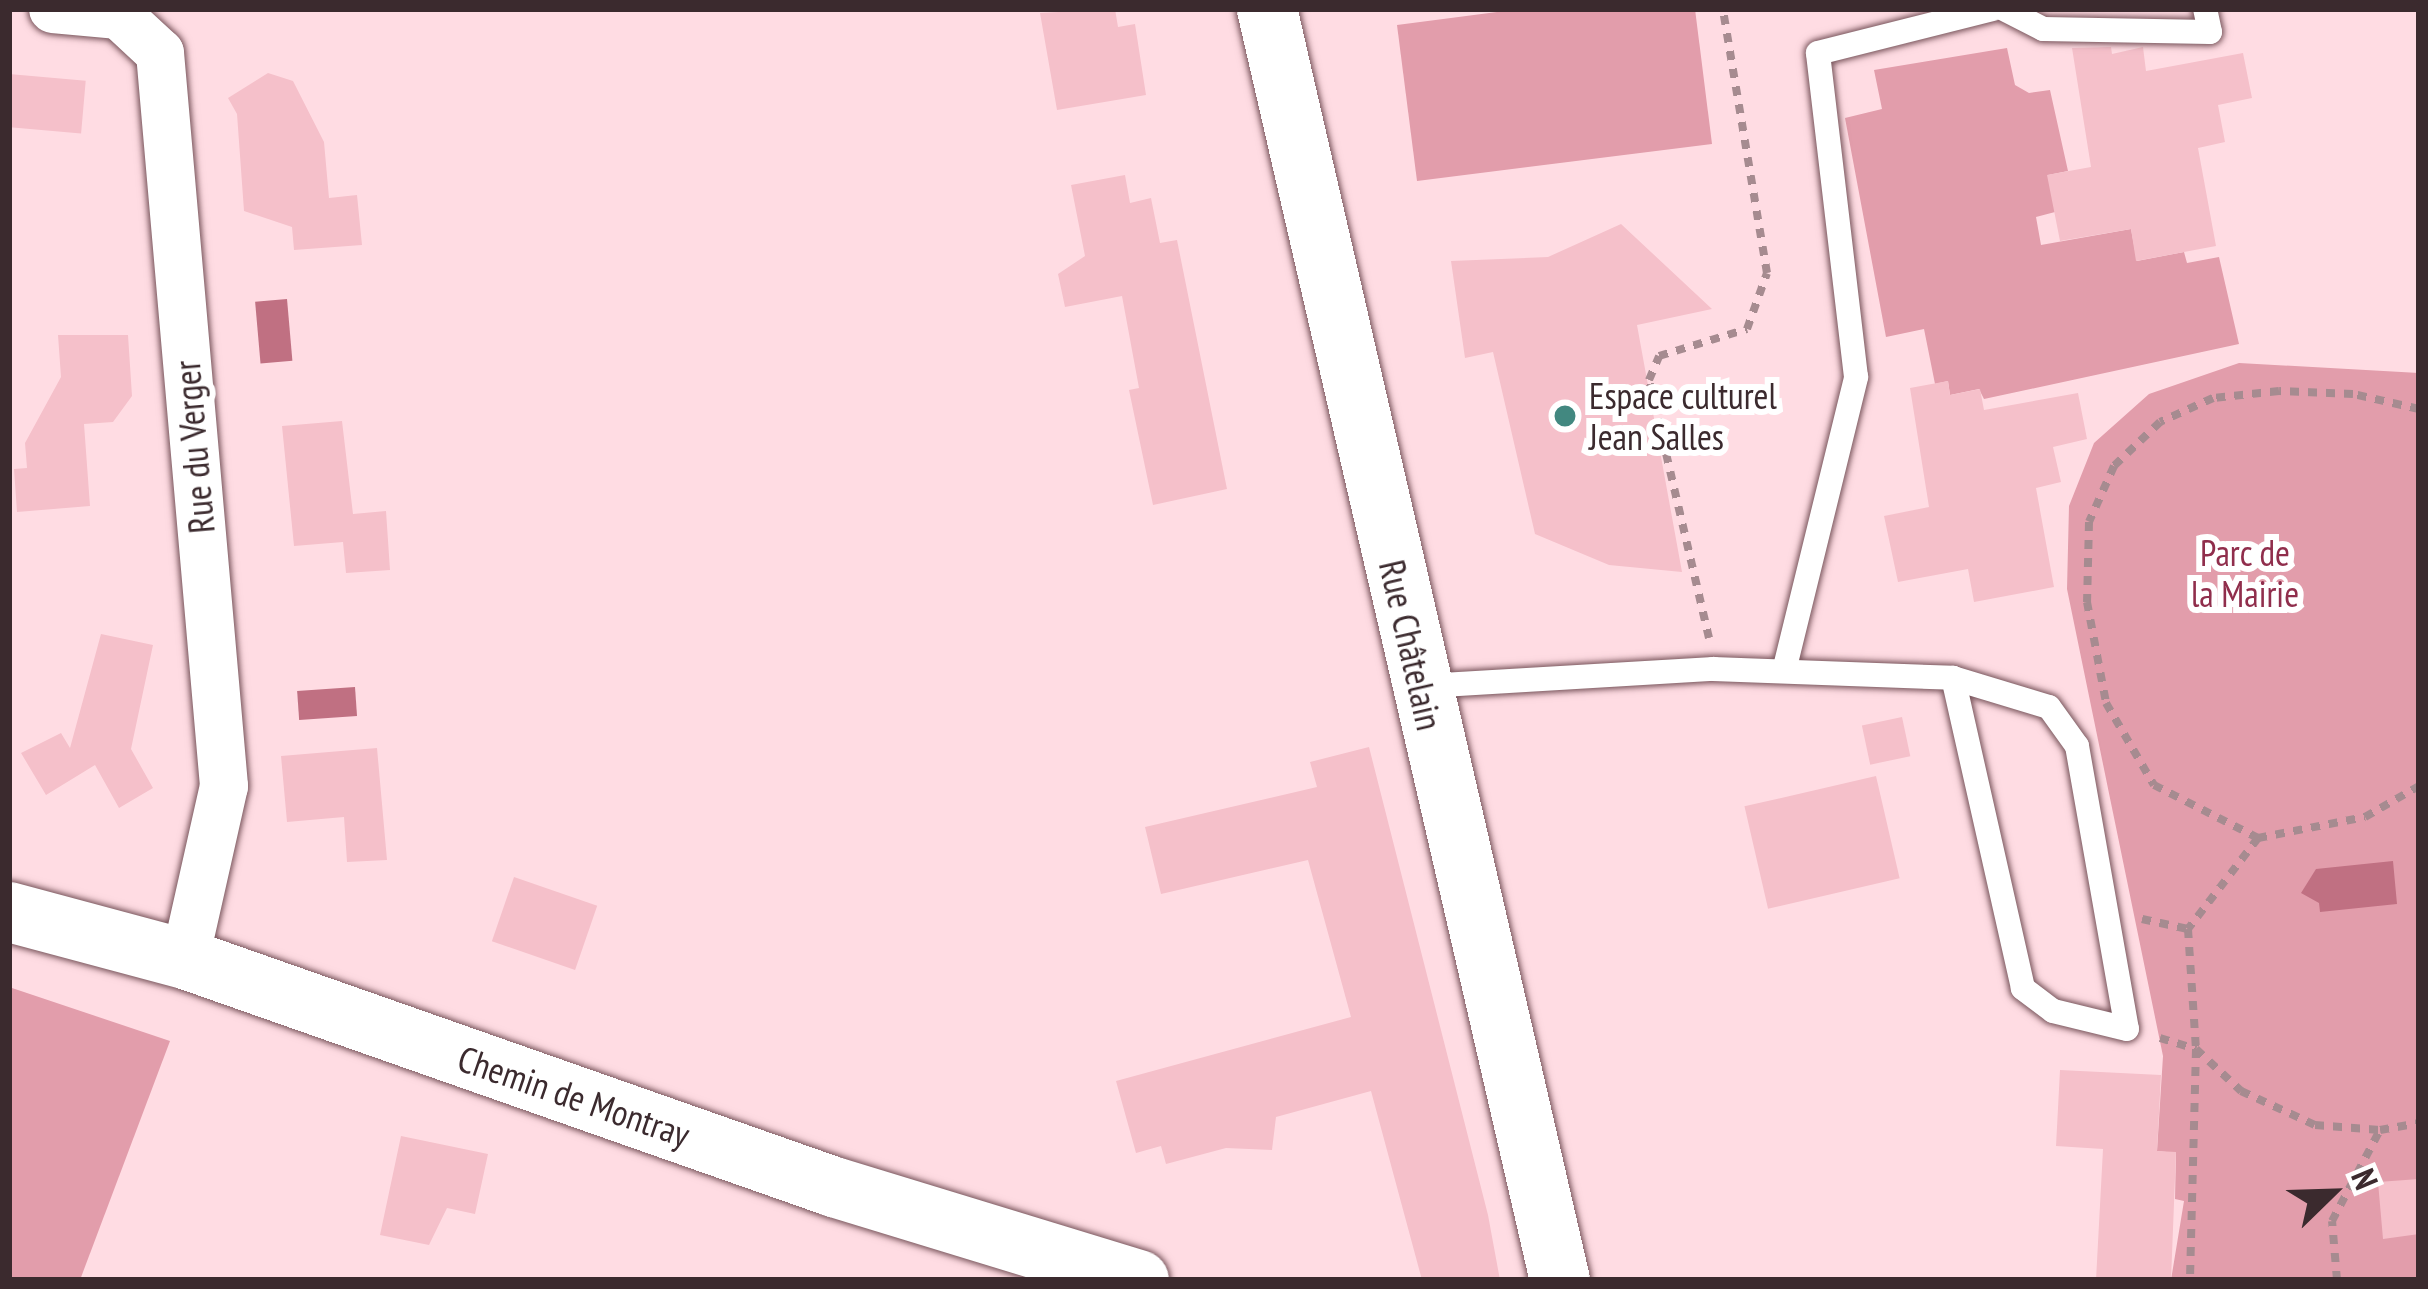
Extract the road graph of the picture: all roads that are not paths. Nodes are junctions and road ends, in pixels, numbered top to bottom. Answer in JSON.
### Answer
{"nodes":[{"id":1,"x":52,"y":9,"type":"edge"},
{"id":2,"x":1267,"y":9,"type":"edge"},
{"id":3,"x":1993,"y":9,"type":"edge"},
{"id":4,"x":2004,"y":9,"type":"edge"},
{"id":5,"x":2205,"y":9,"type":"edge"},
{"id":6,"x":1784,"y":671,"type":"junction"},
{"id":7,"x":1953,"y":678,"type":"junction"},
{"id":8,"x":1421,"y":686,"type":"junction"},
{"id":9,"x":9,"y":912,"type":"edge"},
{"id":10,"x":185,"y":959,"type":"junction"},
{"id":11,"x":1138,"y":1280,"type":"edge"},
{"id":12,"x":1560,"y":1280,"type":"edge"}],
"edges":[{"from":1,"to":10,"type":"street","name":"Rue du Verger"},
{"from":2,"to":8,"type":"street","name":"Rue Châtelain"},
{"from":3,"to":6,"type":"lane"},
{"from":4,"to":5,"type":"lane"},
{"from":6,"to":7,"type":"lane"},
{"from":6,"to":8,"type":"lane"},
{"from":7,"to":7,"type":"lane"},
{"from":8,"to":12,"type":"street","name":"Rue Châtelain"},
{"from":9,"to":10,"type":"street","name":"Chemin de Montray"},
{"from":10,"to":11,"type":"street","name":"Chemin de Montray"}]}
